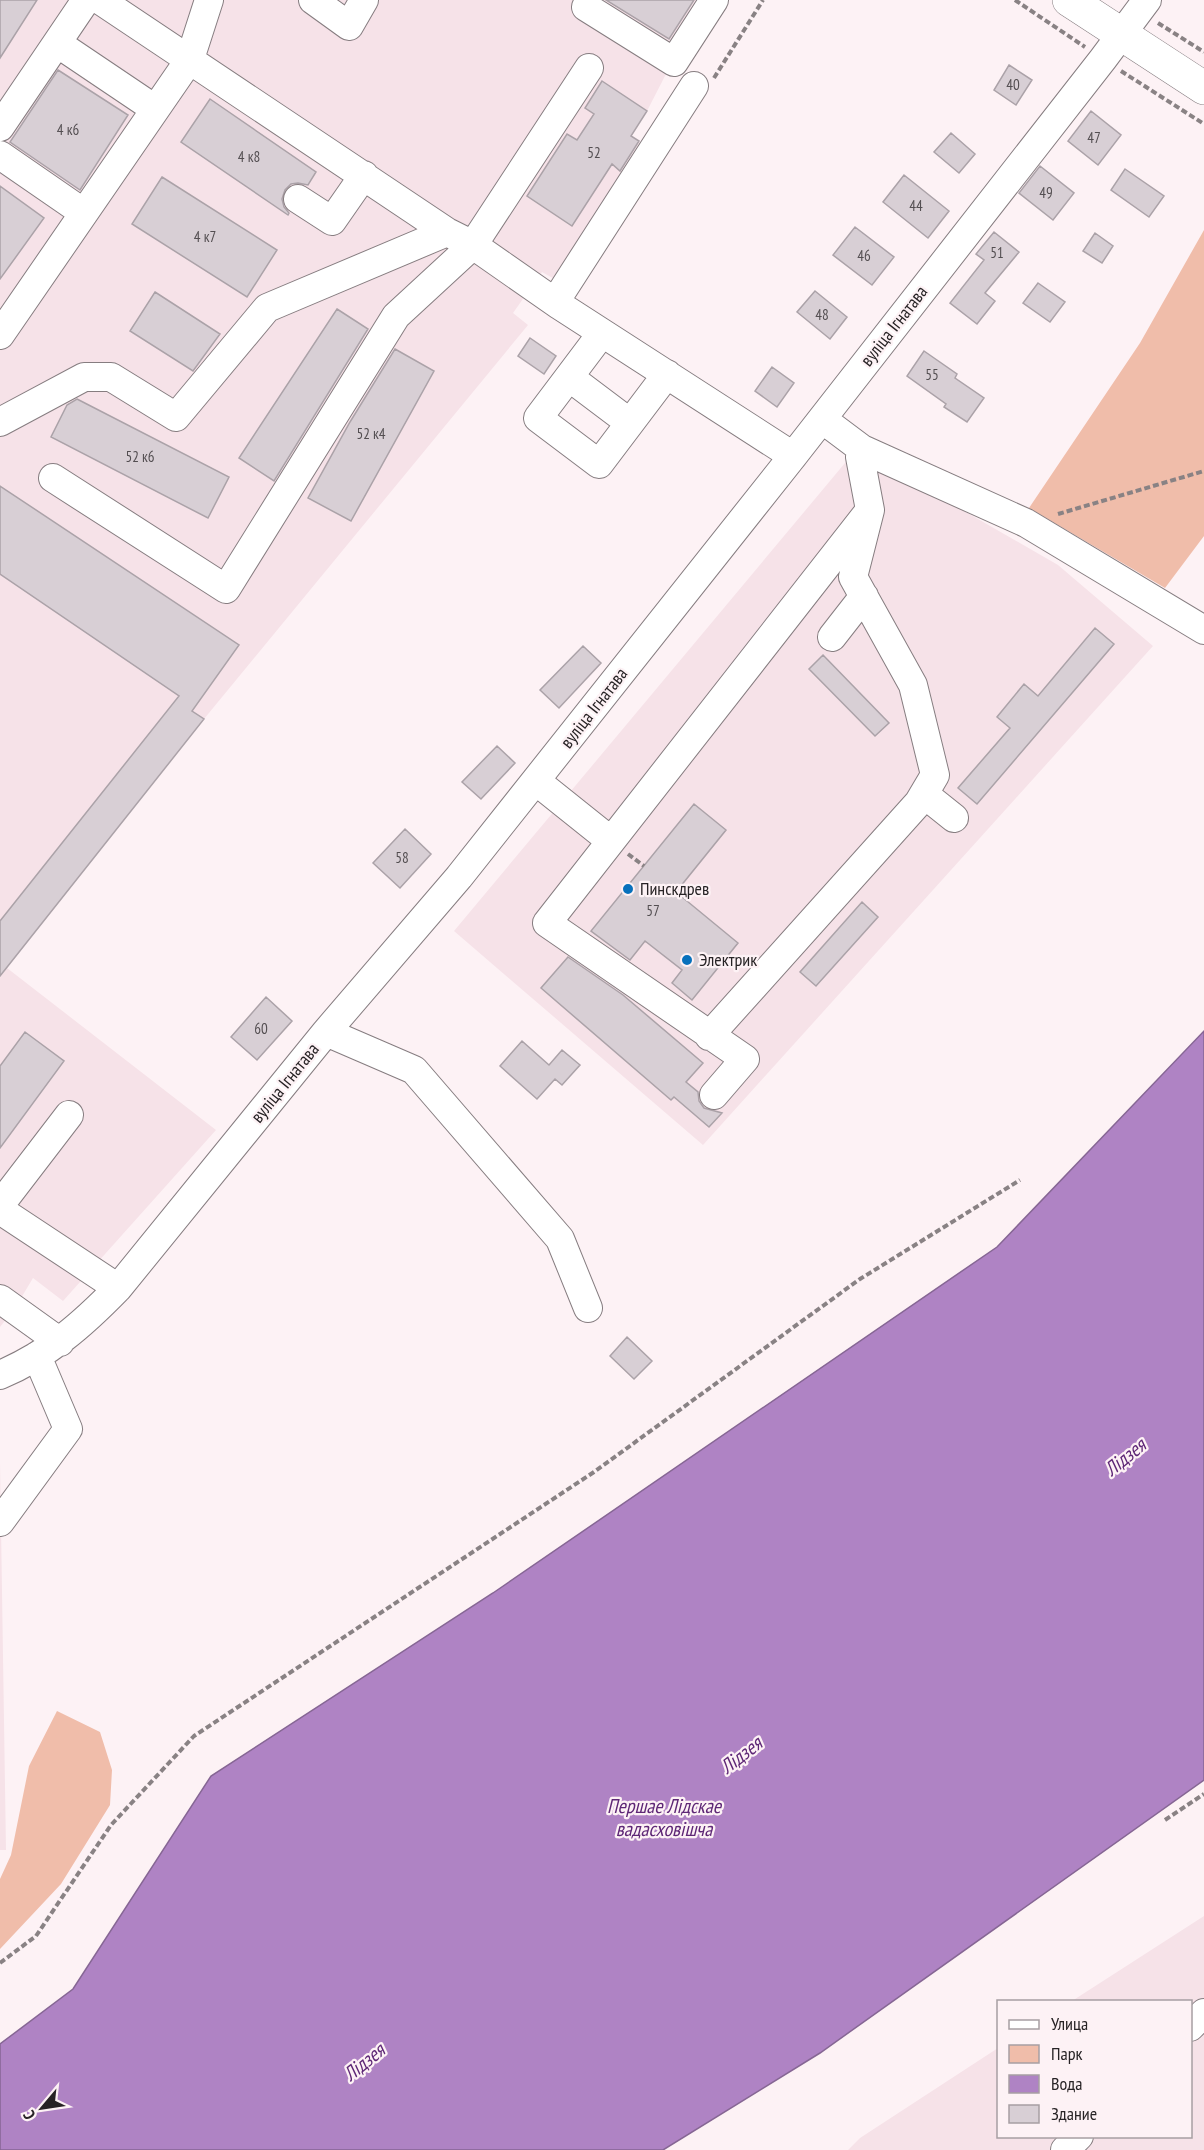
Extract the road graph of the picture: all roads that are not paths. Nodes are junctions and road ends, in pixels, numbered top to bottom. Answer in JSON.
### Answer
{"nodes":[{"id":1,"x":86,"y":0,"type":"edge"},
{"id":2,"x":100,"y":0,"type":"edge"},
{"id":3,"x":209,"y":0,"type":"edge"},
{"id":4,"x":312,"y":0,"type":"edge"},
{"id":5,"x":364,"y":0,"type":"edge"},
{"id":6,"x":714,"y":0,"type":"edge"},
{"id":7,"x":1069,"y":0,"type":"edge"},
{"id":8,"x":586,"y":7,"type":"dead end"},
{"id":9,"x":1136,"y":15,"type":"edge"},
{"id":10,"x":57,"y":43,"type":"junction"},
{"id":11,"x":190,"y":59,"type":"junction"},
{"id":12,"x":589,"y":68,"type":"dead end"},
{"id":13,"x":701,"y":87,"type":"road end"},
{"id":14,"x":1204,"y":88,"type":"edge"},
{"id":15,"x":155,"y":109,"type":"junction"},
{"id":16,"x":0,"y":127,"type":"edge"},
{"id":17,"x":0,"y":155,"type":"edge"},
{"id":18,"x":364,"y":175,"type":"junction"},
{"id":19,"x":298,"y":199,"type":"dead end"},
{"id":20,"x":84,"y":213,"type":"junction"},
{"id":21,"x":447,"y":232,"type":"junction"},
{"id":22,"x":473,"y":245,"type":"junction"},
{"id":23,"x":555,"y":302,"type":"junction"},
{"id":24,"x":602,"y":333,"type":"junction"},
{"id":25,"x":0,"y":334,"type":"edge"},
{"id":26,"x":666,"y":374,"type":"junction"},
{"id":27,"x":569,"y":377,"type":"junction"},
{"id":28,"x":36,"y":402,"type":"junction"},
{"id":29,"x":63,"y":412,"type":"dead end"},
{"id":30,"x":822,"y":419,"type":"junction"},
{"id":31,"x":0,"y":422,"type":"edge"},
{"id":32,"x":630,"y":423,"type":"junction"},
{"id":33,"x":862,"y":449,"type":"junction"},
{"id":34,"x":793,"y":456,"type":"junction"},
{"id":35,"x":53,"y":478,"type":"dead end"},
{"id":36,"x":870,"y":510,"type":"junction"},
{"id":37,"x":864,"y":596,"type":"junction"},
{"id":38,"x":1204,"y":630,"type":"edge"},
{"id":39,"x":832,"y":637,"type":"dead end"},
{"id":40,"x":536,"y":780,"type":"junction"},
{"id":41,"x":924,"y":794,"type":"junction"},
{"id":42,"x":954,"y":818,"type":"dead end"},
{"id":43,"x":611,"y":841,"type":"junction"},
{"id":44,"x":326,"y":1032,"type":"junction"},
{"id":45,"x":709,"y":1035,"type":"junction"},
{"id":46,"x":714,"y":1095,"type":"dead end"},
{"id":47,"x":69,"y":1115,"type":"dead end"},
{"id":48,"x":0,"y":1205,"type":"edge"},
{"id":49,"x":0,"y":1210,"type":"edge"},
{"id":50,"x":118,"y":1288,"type":"junction"},
{"id":51,"x":0,"y":1299,"type":"edge"},
{"id":52,"x":588,"y":1308,"type":"dead end"},
{"id":53,"x":49,"y":1349,"type":"junction"},
{"id":54,"x":0,"y":1376,"type":"edge"},
{"id":55,"x":0,"y":1522,"type":"edge"},
{"id":56,"x":1204,"y":2013,"type":"edge"},
{"id":57,"x":1192,"y":2026,"type":"edge"},
{"id":58,"x":1077,"y":2138,"type":"edge"},
{"id":59,"x":1065,"y":2150,"type":"edge"}],
"edges":[{"from":1,"to":10,"type":"street"},
{"from":2,"to":11,"type":"street"},
{"from":3,"to":11,"type":"street"},
{"from":4,"to":5,"type":"street"},
{"from":6,"to":8,"type":"street"},
{"from":7,"to":9,"type":"main road"},
{"from":9,"to":14,"type":"main road"},
{"from":9,"to":30,"type":"street","name":"вуліца Ігнатава"},
{"from":10,"to":15,"type":"street"},
{"from":10,"to":16,"type":"street"},
{"from":11,"to":15,"type":"street"},
{"from":11,"to":18,"type":"street"},
{"from":12,"to":22,"type":"street"},
{"from":13,"to":23,"type":"street"},
{"from":15,"to":20,"type":"street"},
{"from":17,"to":20,"type":"street"},
{"from":18,"to":19,"type":"street"},
{"from":18,"to":21,"type":"street"},
{"from":20,"to":25,"type":"street"},
{"from":21,"to":22,"type":"street"},
{"from":21,"to":28,"type":"street"},
{"from":22,"to":23,"type":"street"},
{"from":22,"to":35,"type":"street"},
{"from":23,"to":24,"type":"street"},
{"from":24,"to":26,"type":"street"},
{"from":24,"to":27,"type":"street"},
{"from":26,"to":32,"type":"street"},
{"from":26,"to":34,"type":"street"},
{"from":27,"to":32,"type":"street"},
{"from":27,"to":32,"type":"street"},
{"from":28,"to":29,"type":"street"},
{"from":28,"to":31,"type":"street"},
{"from":30,"to":33,"type":"street"},
{"from":30,"to":34,"type":"street","name":"вуліца Ігнатава"},
{"from":33,"to":36,"type":"street"},
{"from":33,"to":38,"type":"street"},
{"from":34,"to":40,"type":"street","name":"вуліца Ігнатава"},
{"from":36,"to":37,"type":"street"},
{"from":36,"to":43,"type":"street"},
{"from":37,"to":39,"type":"street"},
{"from":37,"to":41,"type":"street"},
{"from":40,"to":43,"type":"street"},
{"from":40,"to":44,"type":"street","name":"вуліца Ігнатава"},
{"from":41,"to":42,"type":"street"},
{"from":41,"to":45,"type":"street"},
{"from":43,"to":45,"type":"street"},
{"from":44,"to":50,"type":"street","name":"вуліца Ігнатава"},
{"from":44,"to":52,"type":"street"},
{"from":45,"to":46,"type":"street"},
{"from":47,"to":48,"type":"street"},
{"from":49,"to":50,"type":"street"},
{"from":50,"to":53,"type":"street","name":"вуліца Ігнатава"},
{"from":51,"to":53,"type":"street"},
{"from":53,"to":54,"type":"street","name":"вуліца Ігнатава"},
{"from":53,"to":55,"type":"street"},
{"from":56,"to":57,"type":"street"},
{"from":58,"to":59,"type":"street"}]}
